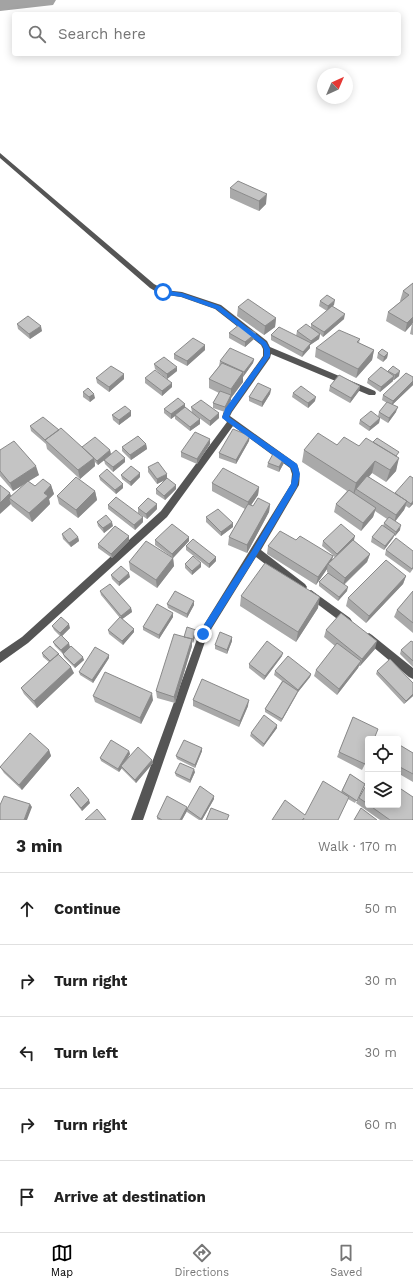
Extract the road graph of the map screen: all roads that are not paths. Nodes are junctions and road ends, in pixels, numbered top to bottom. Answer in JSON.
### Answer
{"nodes":[{"id":1,"x":0,"y":155,"type":"edge"},
{"id":2,"x":267,"y":349,"type":"junction"},
{"id":3,"x":372,"y":393,"type":"dead end"},
{"id":4,"x":231,"y":422,"type":"junction"},
{"id":5,"x":255,"y":551,"type":"junction"},
{"id":6,"x":0,"y":658,"type":"edge"},
{"id":7,"x":413,"y":674,"type":"edge"},
{"id":8,"x":137,"y":820,"type":"edge"}],
"edges":[{"from":1,"to":2,"type":"street"},
{"from":2,"to":3,"type":"street"},
{"from":2,"to":4,"type":"street"},
{"from":4,"to":5,"type":"street"},
{"from":4,"to":6,"type":"street"},
{"from":5,"to":7,"type":"street"},
{"from":5,"to":8,"type":"street"}]}
